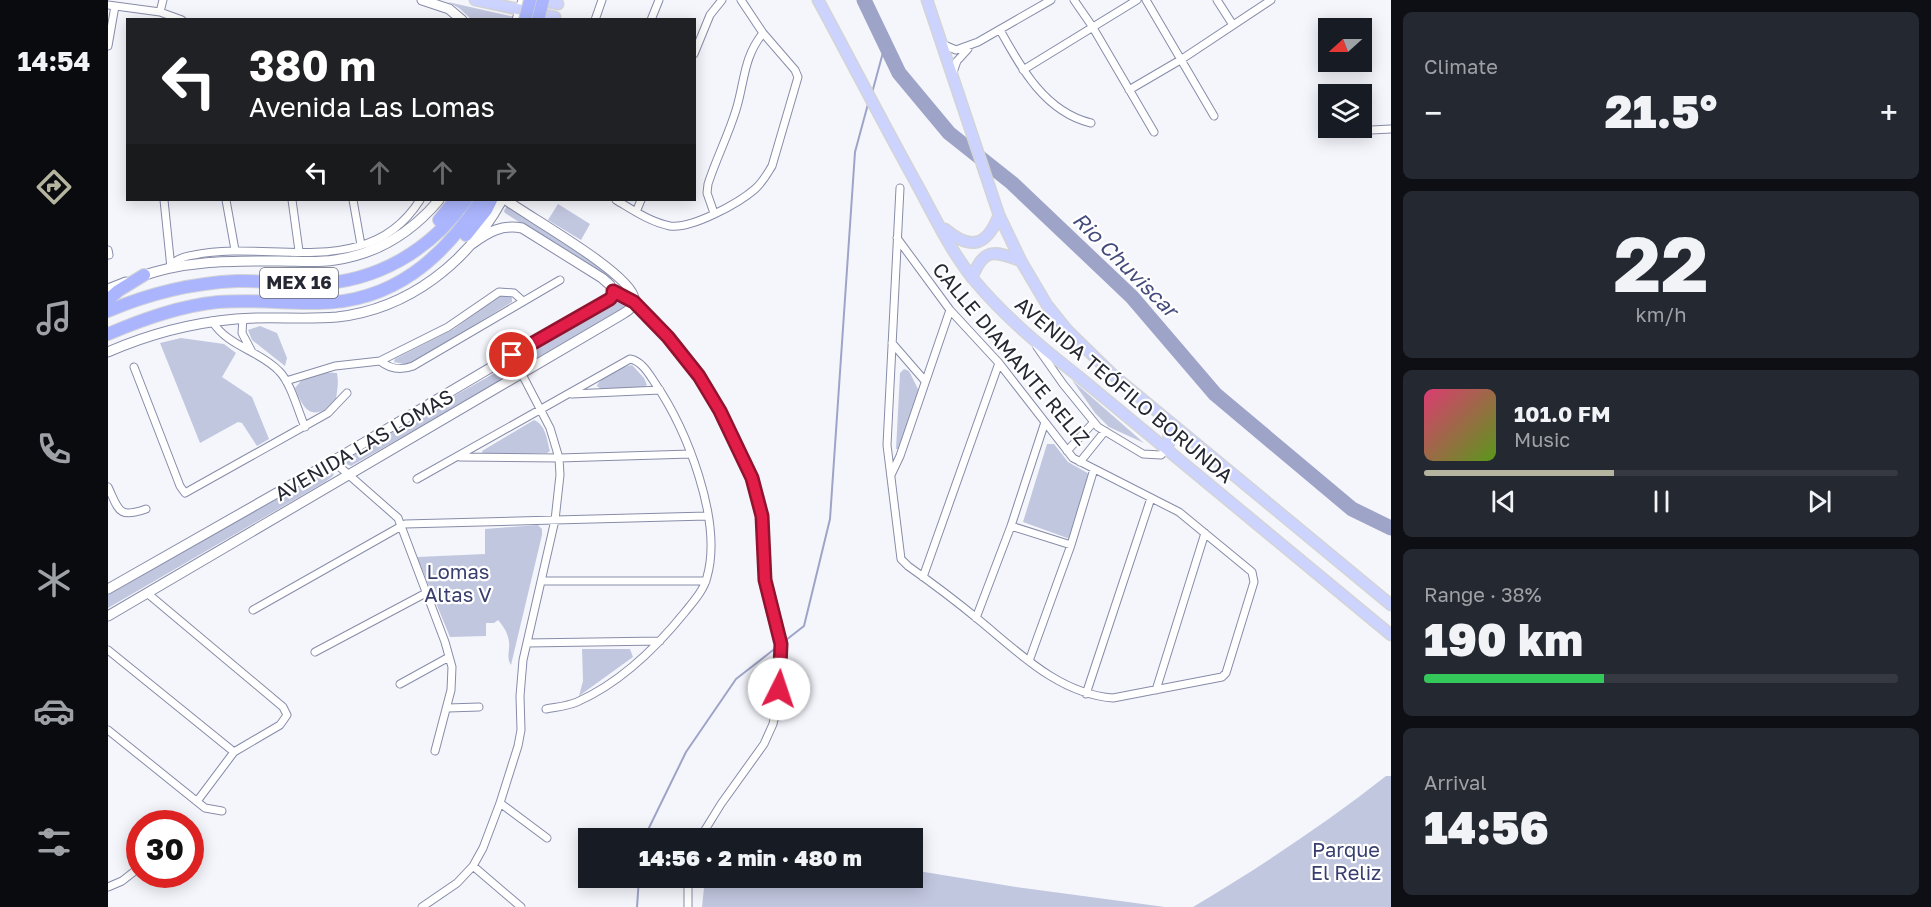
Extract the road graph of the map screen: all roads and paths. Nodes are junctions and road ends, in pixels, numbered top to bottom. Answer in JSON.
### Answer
{"nodes":[{"id":1,"x":163,"y":0,"type":"edge"},
{"id":2,"x":475,"y":0,"type":"edge"},
{"id":3,"x":530,"y":0,"type":"edge"},
{"id":4,"x":541,"y":0,"type":"edge"},
{"id":5,"x":602,"y":0,"type":"edge"},
{"id":6,"x":659,"y":0,"type":"edge"},
{"id":7,"x":722,"y":0,"type":"edge"},
{"id":8,"x":741,"y":0,"type":"edge"},
{"id":9,"x":818,"y":0,"type":"edge"},
{"id":10,"x":927,"y":0,"type":"edge"},
{"id":11,"x":1051,"y":0,"type":"edge"},
{"id":12,"x":1074,"y":0,"type":"edge"},
{"id":13,"x":1137,"y":0,"type":"edge"},
{"id":14,"x":1146,"y":0,"type":"edge"},
{"id":15,"x":1217,"y":0,"type":"edge"},
{"id":16,"x":1271,"y":0,"type":"edge"},
{"id":17,"x":426,"y":1,"type":"edge"},
{"id":18,"x":558,"y":2,"type":"edge"},
{"id":19,"x":112,"y":5,"type":"edge"},
{"id":20,"x":160,"y":12,"type":"junction"},
{"id":21,"x":521,"y":12,"type":"edge"},
{"id":22,"x":177,"y":18,"type":"edge"},
{"id":23,"x":460,"y":18,"type":"edge"},
{"id":24,"x":538,"y":18,"type":"edge"},
{"id":25,"x":554,"y":18,"type":"edge"},
{"id":26,"x":596,"y":18,"type":"edge"},
{"id":27,"x":652,"y":18,"type":"edge"},
{"id":28,"x":1233,"y":25,"type":"junction"},
{"id":29,"x":1092,"y":27,"type":"junction"},
{"id":30,"x":1000,"y":30,"type":"junction"},
{"id":31,"x":763,"y":33,"type":"junction"},
{"id":32,"x":940,"y":43,"type":"junction"},
{"id":33,"x":972,"y":45,"type":"junction"},
{"id":34,"x":108,"y":46,"type":"edge"},
{"id":35,"x":696,"y":49,"type":"edge"},
{"id":36,"x":1182,"y":59,"type":"junction"},
{"id":37,"x":1023,"y":70,"type":"junction"},
{"id":38,"x":951,"y":76,"type":"junction"},
{"id":39,"x":1129,"y":90,"type":"junction"},
{"id":40,"x":1214,"y":116,"type":"dead end"},
{"id":41,"x":1091,"y":123,"type":"dead end"},
{"id":42,"x":1391,"y":129,"type":"edge"},
{"id":43,"x":1372,"y":130,"type":"edge"},
{"id":44,"x":1154,"y":132,"type":"dead end"},
{"id":45,"x":900,"y":188,"type":"dead end"},
{"id":46,"x":164,"y":201,"type":"edge"},
{"id":47,"x":226,"y":201,"type":"edge"},
{"id":48,"x":292,"y":201,"type":"edge"},
{"id":49,"x":353,"y":201,"type":"edge"},
{"id":50,"x":418,"y":201,"type":"edge"},
{"id":51,"x":438,"y":201,"type":"edge"},
{"id":52,"x":454,"y":201,"type":"edge"},
{"id":53,"x":464,"y":201,"type":"edge"},
{"id":54,"x":480,"y":201,"type":"edge"},
{"id":55,"x":490,"y":201,"type":"edge"},
{"id":56,"x":506,"y":201,"type":"edge"},
{"id":57,"x":509,"y":201,"type":"edge"},
{"id":58,"x":618,"y":201,"type":"edge"},
{"id":59,"x":642,"y":201,"type":"edge"},
{"id":60,"x":636,"y":212,"type":"junction"},
{"id":61,"x":714,"y":213,"type":"junction"},
{"id":62,"x":999,"y":214,"type":"junction"},
{"id":63,"x":938,"y":223,"type":"junction"},
{"id":64,"x":897,"y":238,"type":"junction"},
{"id":65,"x":472,"y":244,"type":"junction"},
{"id":66,"x":361,"y":245,"type":"junction"},
{"id":67,"x":422,"y":246,"type":"junction"},
{"id":68,"x":108,"y":250,"type":"edge"},
{"id":69,"x":235,"y":250,"type":"junction"},
{"id":70,"x":299,"y":251,"type":"junction"},
{"id":71,"x":439,"y":254,"type":"junction"},
{"id":72,"x":109,"y":255,"type":"edge"},
{"id":73,"x":1021,"y":261,"type":"junction"},
{"id":74,"x":171,"y":268,"type":"junction"},
{"id":75,"x":144,"y":275,"type":"junction"},
{"id":76,"x":972,"y":278,"type":"junction"},
{"id":77,"x":560,"y":280,"type":"dead end"},
{"id":78,"x":108,"y":289,"type":"edge"},
{"id":79,"x":613,"y":291,"type":"junction"},
{"id":80,"x":108,"y":300,"type":"edge"},
{"id":81,"x":523,"y":301,"type":"junction"},
{"id":82,"x":634,"y":302,"type":"junction"},
{"id":83,"x":950,"y":310,"type":"junction"},
{"id":84,"x":108,"y":311,"type":"edge"},
{"id":85,"x":243,"y":318,"type":"junction"},
{"id":86,"x":212,"y":321,"type":"junction"},
{"id":87,"x":108,"y":334,"type":"edge"},
{"id":88,"x":1032,"y":340,"type":"junction"},
{"id":89,"x":892,"y":343,"type":"junction"},
{"id":90,"x":108,"y":352,"type":"edge"},
{"id":91,"x":252,"y":352,"type":"junction"},
{"id":92,"x":512,"y":355,"type":"junction"},
{"id":93,"x":380,"y":361,"type":"junction"},
{"id":94,"x":999,"y":363,"type":"junction"},
{"id":95,"x":134,"y":368,"type":"dead end"},
{"id":96,"x":522,"y":375,"type":"junction"},
{"id":97,"x":286,"y":381,"type":"junction"},
{"id":98,"x":925,"y":381,"type":"junction"},
{"id":99,"x":660,"y":390,"type":"junction"},
{"id":100,"x":347,"y":393,"type":"dead end"},
{"id":101,"x":570,"y":394,"type":"junction"},
{"id":102,"x":541,"y":411,"type":"junction"},
{"id":103,"x":1045,"y":422,"type":"junction"},
{"id":104,"x":1094,"y":422,"type":"junction"},
{"id":105,"x":1168,"y":422,"type":"junction"},
{"id":106,"x":305,"y":427,"type":"junction"},
{"id":107,"x":1105,"y":431,"type":"junction"},
{"id":108,"x":1167,"y":449,"type":"junction"},
{"id":109,"x":1067,"y":451,"type":"junction"},
{"id":110,"x":691,"y":454,"type":"junction"},
{"id":111,"x":458,"y":457,"type":"junction"},
{"id":112,"x":560,"y":458,"type":"junction"},
{"id":113,"x":333,"y":462,"type":"junction"},
{"id":114,"x":1080,"y":462,"type":"junction"},
{"id":115,"x":1094,"y":469,"type":"junction"},
{"id":116,"x":347,"y":474,"type":"junction"},
{"id":117,"x":891,"y":475,"type":"junction"},
{"id":118,"x":417,"y":479,"type":"dead end"},
{"id":119,"x":108,"y":487,"type":"edge"},
{"id":120,"x":1151,"y":498,"type":"junction"},
{"id":121,"x":146,"y":509,"type":"dead end"},
{"id":122,"x":707,"y":516,"type":"junction"},
{"id":123,"x":555,"y":520,"type":"junction"},
{"id":124,"x":401,"y":525,"type":"junction"},
{"id":125,"x":1011,"y":526,"type":"junction"},
{"id":126,"x":1205,"y":533,"type":"junction"},
{"id":127,"x":1071,"y":545,"type":"junction"},
{"id":128,"x":923,"y":577,"type":"junction"},
{"id":129,"x":541,"y":581,"type":"junction"},
{"id":130,"x":706,"y":581,"type":"junction"},
{"id":131,"x":108,"y":589,"type":"edge"},
{"id":132,"x":147,"y":593,"type":"junction"},
{"id":133,"x":426,"y":593,"type":"junction"},
{"id":134,"x":1391,"y":605,"type":"edge"},
{"id":135,"x":253,"y":610,"type":"dead end"},
{"id":136,"x":108,"y":616,"type":"edge"},
{"id":137,"x":976,"y":618,"type":"junction"},
{"id":138,"x":1391,"y":635,"type":"edge"},
{"id":139,"x":660,"y":641,"type":"junction"},
{"id":140,"x":526,"y":643,"type":"junction"},
{"id":141,"x":108,"y":650,"type":"edge"},
{"id":142,"x":315,"y":652,"type":"dead end"},
{"id":143,"x":449,"y":657,"type":"junction"},
{"id":144,"x":1029,"y":661,"type":"junction"},
{"id":145,"x":400,"y":684,"type":"dead end"},
{"id":146,"x":1156,"y":690,"type":"junction"},
{"id":147,"x":1086,"y":694,"type":"junction"},
{"id":148,"x":479,"y":707,"type":"dead end"},
{"id":149,"x":447,"y":708,"type":"junction"},
{"id":150,"x":546,"y":709,"type":"dead end"},
{"id":151,"x":108,"y":730,"type":"edge"},
{"id":152,"x":435,"y":751,"type":"dead end"},
{"id":153,"x":234,"y":752,"type":"junction"},
{"id":154,"x":198,"y":800,"type":"junction"},
{"id":155,"x":500,"y":803,"type":"junction"},
{"id":156,"x":222,"y":811,"type":"dead end"},
{"id":157,"x":706,"y":828,"type":"edge"},
{"id":158,"x":547,"y":838,"type":"dead end"},
{"id":159,"x":473,"y":866,"type":"junction"},
{"id":160,"x":126,"y":878,"type":"edge"},
{"id":161,"x":108,"y":887,"type":"edge"},
{"id":162,"x":688,"y":888,"type":"edge"},
{"id":163,"x":422,"y":907,"type":"edge"},
{"id":164,"x":521,"y":907,"type":"edge"},
{"id":165,"x":688,"y":907,"type":"edge"}],
"edges":[{"from":1,"to":20,"type":"street"},
{"from":2,"to":21,"type":"main road"},
{"from":3,"to":21,"type":"highway","bridge":true},
{"from":4,"to":18,"type":"main road"},
{"from":4,"to":24,"type":"highway","bridge":true},
{"from":5,"to":26,"type":"street"},
{"from":6,"to":27,"type":"street"},
{"from":7,"to":35,"type":"street"},
{"from":8,"to":31,"type":"street"},
{"from":9,"to":63,"type":"main road","name":"AVENIDA TEÓFILO BORUNDA"},
{"from":10,"to":32,"type":"main road","name":"AVENIDA TEÓFILO BORUNDA"},
{"from":11,"to":30,"type":"street"},
{"from":12,"to":29,"type":"street"},
{"from":13,"to":29,"type":"street"},
{"from":14,"to":36,"type":"street"},
{"from":15,"to":28,"type":"street"},
{"from":16,"to":28,"type":"street"},
{"from":17,"to":23,"type":"main road"},
{"from":18,"to":25,"type":"main road"},
{"from":19,"to":20,"type":"street"},
{"from":19,"to":34,"type":"street"},
{"from":20,"to":22,"type":"street"},
{"from":21,"to":25,"type":"main road"},
{"from":28,"to":36,"type":"street"},
{"from":29,"to":37,"type":"street"},
{"from":29,"to":39,"type":"street"},
{"from":30,"to":33,"type":"street"},
{"from":30,"to":37,"type":"street"},
{"from":31,"to":61,"type":"street"},
{"from":31,"to":61,"type":"street"},
{"from":32,"to":33,"type":"street"},
{"from":32,"to":38,"type":"main road","name":"AVENIDA TEÓFILO BORUNDA"},
{"from":33,"to":38,"type":"street"},
{"from":36,"to":39,"type":"street"},
{"from":36,"to":40,"type":"street"},
{"from":37,"to":41,"type":"street"},
{"from":38,"to":62,"type":"main road","name":"AVENIDA TEÓFILO BORUNDA"},
{"from":39,"to":44,"type":"street"},
{"from":42,"to":43,"type":"street"},
{"from":45,"to":64,"type":"street","name":"CALLE DIAMANTE RELIZ"},
{"from":46,"to":74,"type":"street"},
{"from":47,"to":69,"type":"street"},
{"from":48,"to":70,"type":"street"},
{"from":49,"to":66,"type":"street"},
{"from":50,"to":66,"type":"street"},
{"from":51,"to":74,"type":"main road"},
{"from":52,"to":67,"type":"highway"},
{"from":53,"to":67,"type":"highway","number":"MEX 16"},
{"from":54,"to":71,"type":"highway","number":"MEX 16"},
{"from":55,"to":71,"type":"highway"},
{"from":56,"to":65,"type":"main road"},
{"from":57,"to":82,"type":"main road"},
{"from":58,"to":60,"type":"street"},
{"from":59,"to":60,"type":"street"},
{"from":60,"to":61,"type":"street"},
{"from":62,"to":63,"type":"main road"},
{"from":62,"to":73,"type":"main road","name":"AVENIDA TEÓFILO BORUNDA"},
{"from":63,"to":76,"type":"main road","name":"AVENIDA TEÓFILO BORUNDA"},
{"from":64,"to":83,"type":"street","name":"CALLE DIAMANTE RELIZ"},
{"from":64,"to":89,"type":"street","name":"CALLE DIAMANTE RELIZ"},
{"from":65,"to":79,"type":"main road"},
{"from":65,"to":85,"type":"main road"},
{"from":66,"to":70,"type":"street"},
{"from":67,"to":84,"type":"highway","number":"MEX 16"},
{"from":68,"to":72,"type":"street"},
{"from":69,"to":70,"type":"street"},
{"from":69,"to":74,"type":"street"},
{"from":71,"to":87,"type":"highway","number":"MEX 16"},
{"from":73,"to":76,"type":"main road"},
{"from":73,"to":105,"type":"main road","name":"AVENIDA TEÓFILO BORUNDA"},
{"from":74,"to":75,"type":"main road"},
{"from":75,"to":78,"type":"main road"},
{"from":75,"to":80,"type":"highway"},
{"from":76,"to":88,"type":"main road","name":"AVENIDA TEÓFILO BORUNDA"},
{"from":77,"to":81,"type":"street"},
{"from":79,"to":82,"type":"street"},
{"from":79,"to":92,"type":"main road","name":"AVENIDA LAS LOMAS"},
{"from":81,"to":93,"type":"street"},
{"from":81,"to":93,"type":"street"},
{"from":82,"to":96,"type":"main road","name":"AVENIDA LAS LOMAS"},
{"from":82,"to":157,"type":"street"},
{"from":83,"to":94,"type":"street","name":"CALLE DIAMANTE RELIZ"},
{"from":83,"to":98,"type":"street"},
{"from":85,"to":86,"type":"main road"},
{"from":85,"to":91,"type":"street"},
{"from":86,"to":90,"type":"main road"},
{"from":86,"to":91,"type":"street"},
{"from":88,"to":104,"type":"street"},
{"from":88,"to":108,"type":"main road","name":"AVENIDA TEÓFILO BORUNDA"},
{"from":89,"to":98,"type":"street"},
{"from":89,"to":117,"type":"street","name":"CALLE DIAMANTE RELIZ"},
{"from":91,"to":97,"type":"street"},
{"from":92,"to":96,"type":"street"},
{"from":92,"to":113,"type":"main road","name":"AVENIDA LAS LOMAS"},
{"from":93,"to":97,"type":"street"},
{"from":94,"to":103,"type":"street","name":"CALLE DIAMANTE RELIZ"},
{"from":94,"to":128,"type":"street"},
{"from":95,"to":106,"type":"street"},
{"from":96,"to":102,"type":"street"},
{"from":96,"to":116,"type":"main road","name":"AVENIDA LAS LOMAS"},
{"from":97,"to":106,"type":"street"},
{"from":98,"to":117,"type":"street"},
{"from":99,"to":101,"type":"street"},
{"from":99,"to":101,"type":"street"},
{"from":99,"to":110,"type":"street"},
{"from":100,"to":106,"type":"street"},
{"from":101,"to":102,"type":"street"},
{"from":102,"to":111,"type":"street"},
{"from":102,"to":112,"type":"street"},
{"from":103,"to":109,"type":"street","name":"CALLE DIAMANTE RELIZ"},
{"from":103,"to":125,"type":"street"},
{"from":104,"to":107,"type":"street"},
{"from":104,"to":109,"type":"street"},
{"from":105,"to":108,"type":"main road"},
{"from":105,"to":134,"type":"main road","name":"AVENIDA TEÓFILO BORUNDA"},
{"from":107,"to":108,"type":"street"},
{"from":107,"to":114,"type":"street"},
{"from":108,"to":138,"type":"main road","name":"AVENIDA TEÓFILO BORUNDA"},
{"from":109,"to":114,"type":"street","name":"CALLE DIAMANTE RELIZ"},
{"from":110,"to":112,"type":"street"},
{"from":110,"to":122,"type":"street"},
{"from":111,"to":112,"type":"street"},
{"from":111,"to":118,"type":"street"},
{"from":112,"to":123,"type":"street"},
{"from":113,"to":116,"type":"street"},
{"from":113,"to":131,"type":"main road","name":"AVENIDA LAS LOMAS"},
{"from":114,"to":115,"type":"street","name":"CALLE DIAMANTE RELIZ"},
{"from":115,"to":120,"type":"street","name":"CALLE DIAMANTE RELIZ"},
{"from":115,"to":127,"type":"street"},
{"from":116,"to":124,"type":"street"},
{"from":116,"to":132,"type":"main road","name":"AVENIDA LAS LOMAS"},
{"from":117,"to":128,"type":"street","name":"CALLE DIAMANTE RELIZ"},
{"from":119,"to":121,"type":"street"},
{"from":120,"to":126,"type":"street","name":"CALLE DIAMANTE RELIZ"},
{"from":120,"to":147,"type":"street"},
{"from":122,"to":123,"type":"street"},
{"from":122,"to":130,"type":"street"},
{"from":123,"to":124,"type":"street"},
{"from":123,"to":129,"type":"street"},
{"from":124,"to":133,"type":"street"},
{"from":124,"to":135,"type":"street"},
{"from":125,"to":127,"type":"street"},
{"from":125,"to":137,"type":"street"},
{"from":126,"to":146,"type":"street"},
{"from":126,"to":146,"type":"street","name":"CALLE DIAMANTE RELIZ"},
{"from":127,"to":144,"type":"street"},
{"from":128,"to":137,"type":"street","name":"CALLE DIAMANTE RELIZ"},
{"from":129,"to":130,"type":"street"},
{"from":129,"to":140,"type":"street"},
{"from":130,"to":139,"type":"street"},
{"from":132,"to":136,"type":"main road","name":"AVENIDA LAS LOMAS"},
{"from":132,"to":153,"type":"street"},
{"from":133,"to":142,"type":"street"},
{"from":133,"to":143,"type":"street"},
{"from":137,"to":144,"type":"street","name":"CALLE DIAMANTE RELIZ"},
{"from":139,"to":140,"type":"street"},
{"from":139,"to":150,"type":"street"},
{"from":140,"to":155,"type":"street"},
{"from":141,"to":153,"type":"street"},
{"from":143,"to":145,"type":"street"},
{"from":143,"to":149,"type":"street"},
{"from":144,"to":147,"type":"street","name":"CALLE DIAMANTE RELIZ"},
{"from":146,"to":147,"type":"street","name":"CALLE DIAMANTE RELIZ"},
{"from":148,"to":149,"type":"street"},
{"from":149,"to":152,"type":"street"},
{"from":151,"to":154,"type":"street"},
{"from":153,"to":154,"type":"street"},
{"from":154,"to":156,"type":"street"},
{"from":155,"to":158,"type":"street"},
{"from":155,"to":159,"type":"street"},
{"from":159,"to":163,"type":"street"},
{"from":159,"to":164,"type":"street"},
{"from":160,"to":161,"type":"street"},
{"from":162,"to":165,"type":"street"}]}
